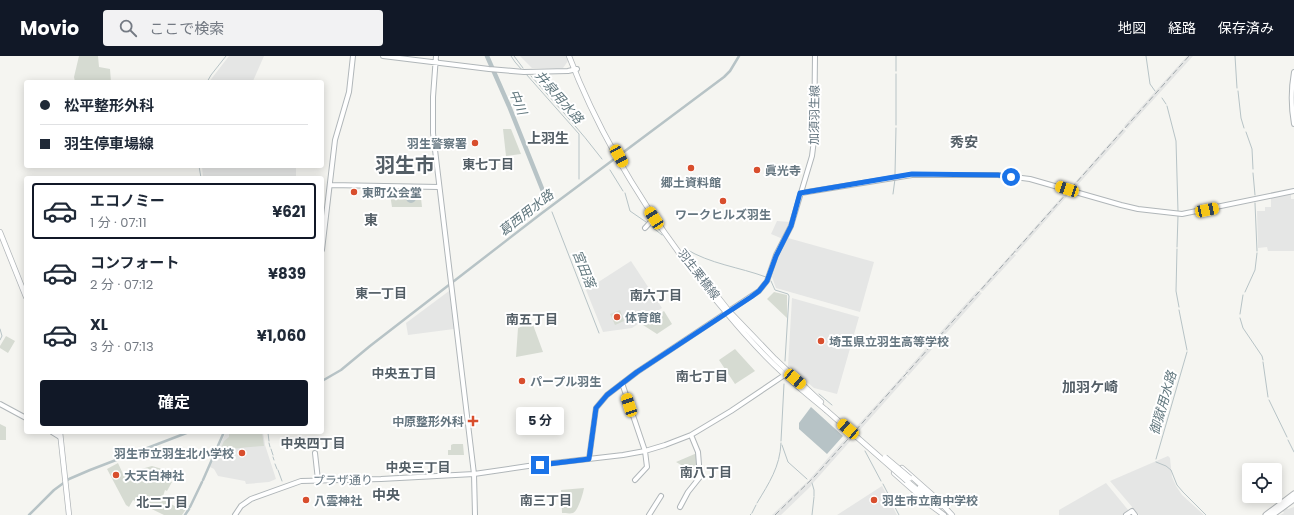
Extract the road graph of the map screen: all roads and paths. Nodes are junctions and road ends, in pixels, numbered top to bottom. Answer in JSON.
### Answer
{"nodes":[{"id":1,"x":353,"y":56,"type":"edge"},
{"id":2,"x":383,"y":56,"type":"edge"},
{"id":3,"x":436,"y":56,"type":"edge"},
{"id":4,"x":569,"y":56,"type":"edge"},
{"id":5,"x":572,"y":56,"type":"edge"},
{"id":6,"x":815,"y":56,"type":"edge"},
{"id":7,"x":435,"y":62,"type":"junction"},
{"id":8,"x":576,"y":69,"type":"junction"},
{"id":9,"x":1294,"y":72,"type":"edge"},
{"id":10,"x":1294,"y":124,"type":"edge"},
{"id":11,"x":330,"y":185,"type":"junction"},
{"id":12,"x":439,"y":187,"type":"junction"},
{"id":13,"x":1294,"y":191,"type":"edge"},
{"id":14,"x":800,"y":193,"type":"junction"},
{"id":15,"x":655,"y":217,"type":"junction"},
{"id":16,"x":645,"y":228,"type":"dead end"},
{"id":17,"x":0,"y":232,"type":"edge"},
{"id":18,"x":324,"y":234,"type":"edge"},
{"id":19,"x":24,"y":292,"type":"edge"},
{"id":20,"x":728,"y":312,"type":"junction"},
{"id":21,"x":787,"y":374,"type":"junction"},
{"id":22,"x":622,"y":383,"type":"junction"},
{"id":23,"x":0,"y":404,"type":"edge"},
{"id":24,"x":24,"y":417,"type":"edge"},
{"id":25,"x":60,"y":434,"type":"edge"},
{"id":26,"x":691,"y":435,"type":"junction"},
{"id":27,"x":645,"y":451,"type":"junction"},
{"id":28,"x":315,"y":453,"type":"dead end"},
{"id":29,"x":589,"y":459,"type":"junction"},
{"id":30,"x":902,"y":468,"type":"dead end"},
{"id":31,"x":474,"y":474,"type":"junction"},
{"id":32,"x":894,"y":474,"type":"dead end"},
{"id":33,"x":908,"y":479,"type":"junction"},
{"id":34,"x":318,"y":480,"type":"junction"},
{"id":35,"x":635,"y":480,"type":"dead end"},
{"id":36,"x":1294,"y":494,"type":"edge"},
{"id":37,"x":661,"y":496,"type":"dead end"},
{"id":38,"x":1294,"y":499,"type":"edge"},
{"id":39,"x":680,"y":507,"type":"dead end"},
{"id":40,"x":69,"y":515,"type":"edge"},
{"id":41,"x":235,"y":515,"type":"edge"},
{"id":42,"x":475,"y":515,"type":"edge"},
{"id":43,"x":649,"y":515,"type":"edge"},
{"id":44,"x":945,"y":515,"type":"edge"},
{"id":45,"x":951,"y":515,"type":"edge"},
{"id":46,"x":1126,"y":515,"type":"edge"},
{"id":47,"x":1135,"y":515,"type":"edge"},
{"id":48,"x":1266,"y":515,"type":"edge"},
{"id":49,"x":1272,"y":515,"type":"edge"}],
"edges":[{"from":1,"to":11,"type":"street"},
{"from":2,"to":7,"type":"street"},
{"from":3,"to":7,"type":"street"},
{"from":4,"to":8,"type":"main road","name":"羽生栗橋線"},
{"from":5,"to":8,"type":"main road","name":"羽生栗橋線"},
{"from":6,"to":14,"type":"street","name":"加須羽生線"},
{"from":7,"to":8,"type":"street"},
{"from":7,"to":12,"type":"street"},
{"from":8,"to":15,"type":"main road","name":"羽生栗橋線"},
{"from":9,"to":10,"type":"street"},
{"from":11,"to":12,"type":"street"},
{"from":11,"to":18,"type":"street"},
{"from":12,"to":31,"type":"street"},
{"from":13,"to":14,"type":"street"},
{"from":14,"to":20,"type":"street","name":"加須羽生線"},
{"from":15,"to":16,"type":"street"},
{"from":15,"to":20,"type":"main road","name":"羽生栗橋線"},
{"from":17,"to":19,"type":"main road"},
{"from":20,"to":21,"type":"main road","name":"羽生栗橋線"},
{"from":20,"to":22,"type":"street","name":"加須羽生線"},
{"from":21,"to":26,"type":"street","name":"プラザ通り"},
{"from":21,"to":33,"type":"main road","name":"羽生栗橋線","bridge":true},
{"from":22,"to":27,"type":"street"},
{"from":22,"to":29,"type":"street","name":"加須羽生線"},
{"from":23,"to":24,"type":"street"},
{"from":25,"to":40,"type":"main road"},
{"from":26,"to":27,"type":"street","name":"プラザ通り"},
{"from":26,"to":39,"type":"street"},
{"from":27,"to":29,"type":"street","name":"プラザ通り"},
{"from":27,"to":35,"type":"street"},
{"from":28,"to":34,"type":"street"},
{"from":29,"to":31,"type":"street","name":"プラザ通り"},
{"from":30,"to":45,"type":"main road"},
{"from":31,"to":34,"type":"street","name":"プラザ通り"},
{"from":31,"to":42,"type":"street"},
{"from":32,"to":44,"type":"main road"},
{"from":33,"to":44,"type":"main road","name":"羽生栗橋線"},
{"from":33,"to":45,"type":"main road","name":"羽生栗橋線"},
{"from":34,"to":41,"type":"street","name":"プラザ通り"},
{"from":36,"to":48,"type":"highway"},
{"from":37,"to":43,"type":"street"},
{"from":38,"to":49,"type":"highway"},
{"from":46,"to":47,"type":"street"}]}
